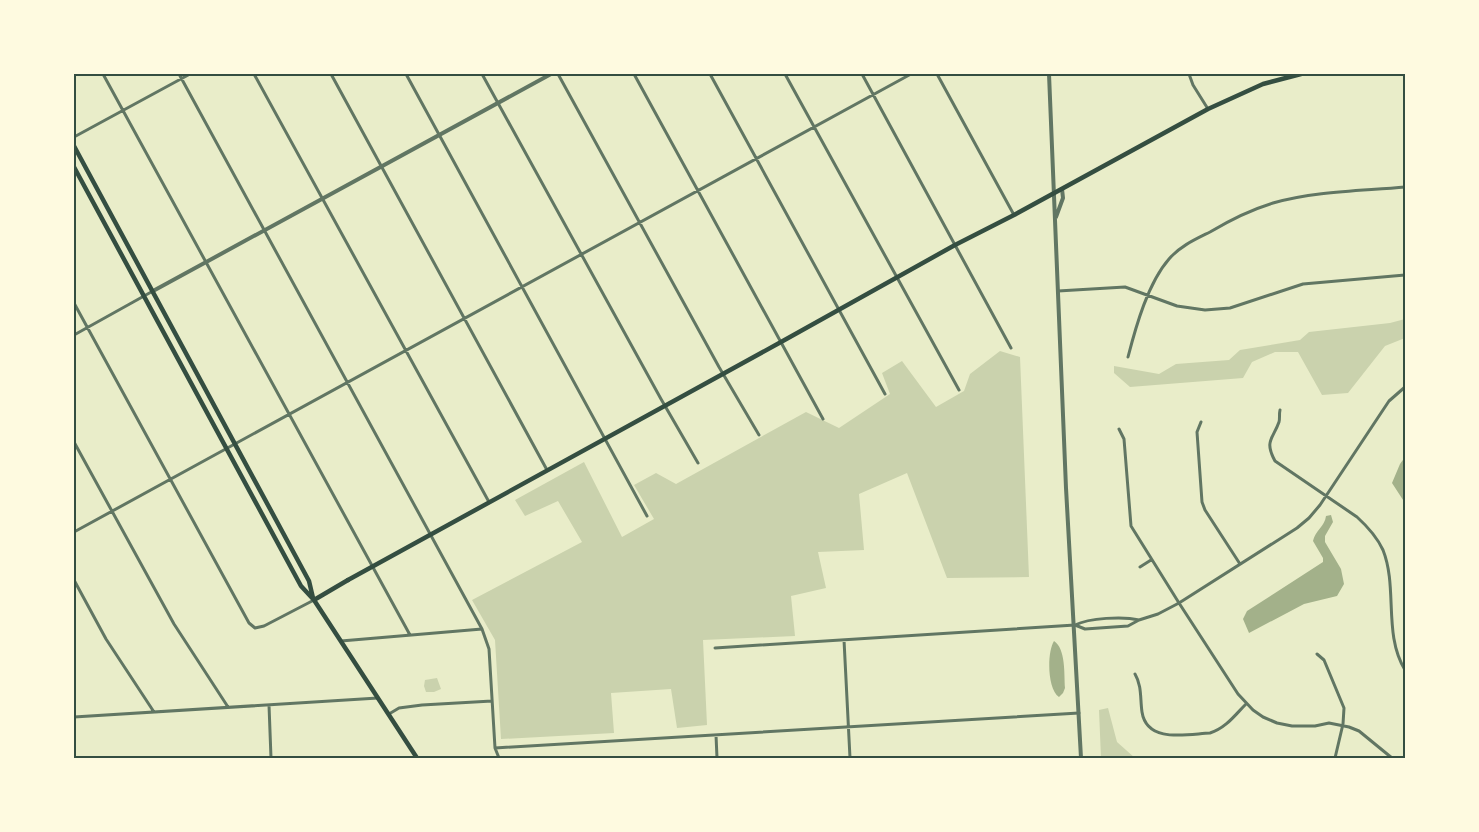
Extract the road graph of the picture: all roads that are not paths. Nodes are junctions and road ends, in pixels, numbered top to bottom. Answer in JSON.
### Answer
{"nodes":[{"id":1,"x":103,"y":74,"type":"edge"},
{"id":2,"x":179,"y":74,"type":"edge"},
{"id":3,"x":190,"y":74,"type":"edge"},
{"id":4,"x":254,"y":74,"type":"edge"},
{"id":5,"x":330,"y":74,"type":"edge"},
{"id":6,"x":406,"y":74,"type":"edge"},
{"id":7,"x":482,"y":74,"type":"edge"},
{"id":8,"x":551,"y":74,"type":"edge"},
{"id":9,"x":558,"y":74,"type":"edge"},
{"id":10,"x":634,"y":74,"type":"edge"},
{"id":11,"x":710,"y":74,"type":"edge"},
{"id":12,"x":785,"y":74,"type":"edge"},
{"id":13,"x":862,"y":74,"type":"edge"},
{"id":14,"x":911,"y":74,"type":"edge"},
{"id":15,"x":938,"y":74,"type":"edge"},
{"id":16,"x":1049,"y":74,"type":"edge"},
{"id":17,"x":1189,"y":74,"type":"edge"},
{"id":18,"x":1301,"y":74,"type":"edge"},
{"id":19,"x":182,"y":78,"type":"junction"},
{"id":20,"x":873,"y":94,"type":"junction"},
{"id":21,"x":498,"y":102,"type":"junction"},
{"id":22,"x":1208,"y":108,"type":"junction"},
{"id":23,"x":123,"y":110,"type":"junction"},
{"id":24,"x":814,"y":127,"type":"junction"},
{"id":25,"x":439,"y":135,"type":"junction"},
{"id":26,"x":74,"y":137,"type":"edge"},
{"id":27,"x":74,"y":146,"type":"edge"},
{"id":28,"x":756,"y":158,"type":"junction"},
{"id":29,"x":381,"y":166,"type":"junction"},
{"id":30,"x":74,"y":167,"type":"edge"},
{"id":31,"x":1405,"y":187,"type":"edge"},
{"id":32,"x":1062,"y":189,"type":"junction"},
{"id":33,"x":697,"y":190,"type":"junction"},
{"id":34,"x":1053,"y":194,"type":"junction"},
{"id":35,"x":323,"y":198,"type":"junction"},
{"id":36,"x":1014,"y":214,"type":"junction"},
{"id":37,"x":1055,"y":219,"type":"junction"},
{"id":38,"x":640,"y":222,"type":"junction"},
{"id":39,"x":264,"y":230,"type":"junction"},
{"id":40,"x":955,"y":245,"type":"junction"},
{"id":41,"x":581,"y":254,"type":"junction"},
{"id":42,"x":206,"y":262,"type":"junction"},
{"id":43,"x":1405,"y":275,"type":"edge"},
{"id":44,"x":897,"y":277,"type":"junction"},
{"id":45,"x":522,"y":286,"type":"junction"},
{"id":46,"x":153,"y":291,"type":"junction"},
{"id":47,"x":1058,"y":291,"type":"junction"},
{"id":48,"x":1149,"y":295,"type":"junction"},
{"id":49,"x":144,"y":296,"type":"junction"},
{"id":50,"x":74,"y":303,"type":"edge"},
{"id":51,"x":838,"y":309,"type":"junction"},
{"id":52,"x":464,"y":318,"type":"junction"},
{"id":53,"x":87,"y":328,"type":"junction"},
{"id":54,"x":74,"y":335,"type":"edge"},
{"id":55,"x":781,"y":342,"type":"junction"},
{"id":56,"x":1011,"y":348,"type":"dead end"},
{"id":57,"x":406,"y":350,"type":"junction"},
{"id":58,"x":1128,"y":357,"type":"dead end"},
{"id":59,"x":723,"y":374,"type":"junction"},
{"id":60,"x":348,"y":382,"type":"junction"},
{"id":61,"x":1405,"y":387,"type":"edge"},
{"id":62,"x":959,"y":390,"type":"dead end"},
{"id":63,"x":885,"y":394,"type":"dead end"},
{"id":64,"x":664,"y":406,"type":"junction"},
{"id":65,"x":1280,"y":410,"type":"dead end"},
{"id":66,"x":289,"y":414,"type":"junction"},
{"id":67,"x":823,"y":419,"type":"dead end"},
{"id":68,"x":1201,"y":422,"type":"dead end"},
{"id":69,"x":1119,"y":429,"type":"dead end"},
{"id":70,"x":759,"y":434,"type":"dead end"},
{"id":71,"x":605,"y":438,"type":"junction"},
{"id":72,"x":74,"y":442,"type":"edge"},
{"id":73,"x":235,"y":443,"type":"junction"},
{"id":74,"x":226,"y":448,"type":"junction"},
{"id":75,"x":698,"y":463,"type":"dead end"},
{"id":76,"x":548,"y":470,"type":"junction"},
{"id":77,"x":170,"y":479,"type":"junction"},
{"id":78,"x":1326,"y":496,"type":"junction"},
{"id":79,"x":489,"y":502,"type":"junction"},
{"id":80,"x":112,"y":511,"type":"junction"},
{"id":81,"x":648,"y":516,"type":"dead end"},
{"id":82,"x":74,"y":532,"type":"edge"},
{"id":83,"x":430,"y":534,"type":"junction"},
{"id":84,"x":1151,"y":560,"type":"junction"},
{"id":85,"x":1240,"y":564,"type":"junction"},
{"id":86,"x":373,"y":566,"type":"junction"},
{"id":87,"x":1140,"y":567,"type":"dead end"},
{"id":88,"x":74,"y":580,"type":"edge"},
{"id":89,"x":314,"y":600,"type":"junction"},
{"id":90,"x":1178,"y":604,"type":"junction"},
{"id":91,"x":1139,"y":620,"type":"junction"},
{"id":92,"x":1075,"y":625,"type":"junction"},
{"id":93,"x":482,"y":629,"type":"junction"},
{"id":94,"x":410,"y":635,"type":"junction"},
{"id":95,"x":844,"y":640,"type":"junction"},
{"id":96,"x":340,"y":641,"type":"junction"},
{"id":97,"x":715,"y":648,"type":"dead end"},
{"id":98,"x":1317,"y":654,"type":"dead end"},
{"id":99,"x":1405,"y":670,"type":"edge"},
{"id":100,"x":1135,"y":674,"type":"dead end"},
{"id":101,"x":378,"y":698,"type":"junction"},
{"id":102,"x":492,"y":701,"type":"junction"},
{"id":103,"x":1246,"y":704,"type":"junction"},
{"id":104,"x":269,"y":705,"type":"junction"},
{"id":105,"x":228,"y":708,"type":"junction"},
{"id":106,"x":154,"y":712,"type":"junction"},
{"id":107,"x":1080,"y":712,"type":"junction"},
{"id":108,"x":389,"y":714,"type":"junction"},
{"id":109,"x":74,"y":717,"type":"edge"},
{"id":110,"x":1343,"y":724,"type":"junction"},
{"id":111,"x":848,"y":726,"type":"junction"},
{"id":112,"x":716,"y":735,"type":"junction"},
{"id":113,"x":496,"y":748,"type":"junction"},
{"id":114,"x":271,"y":758,"type":"edge"},
{"id":115,"x":417,"y":758,"type":"edge"},
{"id":116,"x":499,"y":758,"type":"edge"},
{"id":117,"x":717,"y":758,"type":"edge"},
{"id":118,"x":850,"y":758,"type":"edge"},
{"id":119,"x":1082,"y":758,"type":"edge"},
{"id":120,"x":1335,"y":758,"type":"edge"},
{"id":121,"x":1392,"y":758,"type":"edge"}],
"edges":[{"from":1,"to":23,"type":"street"},
{"from":2,"to":19,"type":"street"},
{"from":3,"to":19,"type":"street"},
{"from":4,"to":35,"type":"street"},
{"from":5,"to":29,"type":"street"},
{"from":6,"to":25,"type":"street"},
{"from":7,"to":21,"type":"street"},
{"from":8,"to":21,"type":"street"},
{"from":9,"to":38,"type":"street"},
{"from":10,"to":33,"type":"street"},
{"from":11,"to":28,"type":"street"},
{"from":12,"to":24,"type":"street"},
{"from":13,"to":20,"type":"street"},
{"from":14,"to":20,"type":"street"},
{"from":15,"to":36,"type":"street"},
{"from":16,"to":34,"type":"street"},
{"from":17,"to":22,"type":"street"},
{"from":18,"to":22,"type":"main road"},
{"from":19,"to":23,"type":"street"},
{"from":19,"to":39,"type":"street"},
{"from":20,"to":24,"type":"street"},
{"from":20,"to":40,"type":"street"},
{"from":21,"to":25,"type":"street"},
{"from":21,"to":41,"type":"street"},
{"from":22,"to":32,"type":"main road"},
{"from":23,"to":26,"type":"street"},
{"from":23,"to":42,"type":"street"},
{"from":24,"to":28,"type":"street"},
{"from":24,"to":44,"type":"street"},
{"from":25,"to":29,"type":"street"},
{"from":25,"to":45,"type":"street"},
{"from":27,"to":46,"type":"main road"},
{"from":28,"to":33,"type":"street"},
{"from":28,"to":51,"type":"street"},
{"from":29,"to":35,"type":"street"},
{"from":29,"to":52,"type":"street"},
{"from":30,"to":49,"type":"main road"},
{"from":31,"to":48,"type":"street"},
{"from":32,"to":34,"type":"main road"},
{"from":32,"to":37,"type":"street"},
{"from":33,"to":38,"type":"street"},
{"from":33,"to":55,"type":"street"},
{"from":34,"to":36,"type":"main road"},
{"from":34,"to":37,"type":"street"},
{"from":35,"to":39,"type":"street"},
{"from":35,"to":57,"type":"street"},
{"from":36,"to":40,"type":"main road"},
{"from":37,"to":47,"type":"street"},
{"from":38,"to":41,"type":"street"},
{"from":38,"to":59,"type":"street"},
{"from":39,"to":42,"type":"street"},
{"from":39,"to":60,"type":"street"},
{"from":40,"to":44,"type":"main road"},
{"from":40,"to":56,"type":"street"},
{"from":41,"to":45,"type":"street"},
{"from":41,"to":64,"type":"street"},
{"from":42,"to":46,"type":"street"},
{"from":42,"to":66,"type":"street"},
{"from":43,"to":48,"type":"street"},
{"from":44,"to":51,"type":"main road"},
{"from":44,"to":62,"type":"street"},
{"from":45,"to":52,"type":"street"},
{"from":45,"to":71,"type":"street"},
{"from":46,"to":49,"type":"street"},
{"from":46,"to":73,"type":"main road"},
{"from":47,"to":48,"type":"street"},
{"from":47,"to":92,"type":"street"},
{"from":48,"to":58,"type":"street"},
{"from":49,"to":53,"type":"street"},
{"from":49,"to":74,"type":"main road"},
{"from":50,"to":53,"type":"street"},
{"from":51,"to":55,"type":"main road"},
{"from":51,"to":63,"type":"street"},
{"from":52,"to":57,"type":"street"},
{"from":52,"to":76,"type":"street"},
{"from":53,"to":54,"type":"street"},
{"from":53,"to":77,"type":"street"},
{"from":55,"to":59,"type":"main road"},
{"from":55,"to":67,"type":"street"},
{"from":57,"to":60,"type":"street"},
{"from":57,"to":79,"type":"street"},
{"from":59,"to":64,"type":"main road"},
{"from":59,"to":70,"type":"street"},
{"from":60,"to":66,"type":"street"},
{"from":60,"to":83,"type":"street"},
{"from":61,"to":78,"type":"street"},
{"from":64,"to":71,"type":"main road"},
{"from":64,"to":75,"type":"street"},
{"from":65,"to":78,"type":"street"},
{"from":66,"to":73,"type":"street"},
{"from":66,"to":86,"type":"street"},
{"from":68,"to":85,"type":"street"},
{"from":69,"to":84,"type":"street"},
{"from":71,"to":76,"type":"main road"},
{"from":71,"to":81,"type":"street"},
{"from":72,"to":80,"type":"street"},
{"from":73,"to":74,"type":"street"},
{"from":73,"to":89,"type":"main road"},
{"from":74,"to":77,"type":"street"},
{"from":74,"to":89,"type":"main road"},
{"from":76,"to":79,"type":"main road"},
{"from":77,"to":80,"type":"street"},
{"from":77,"to":89,"type":"street"},
{"from":78,"to":85,"type":"street"},
{"from":78,"to":99,"type":"street"},
{"from":79,"to":83,"type":"main road"},
{"from":80,"to":82,"type":"street"},
{"from":80,"to":105,"type":"street"},
{"from":83,"to":86,"type":"main road"},
{"from":83,"to":93,"type":"street"},
{"from":84,"to":87,"type":"street"},
{"from":84,"to":90,"type":"street"},
{"from":85,"to":90,"type":"street"},
{"from":86,"to":89,"type":"main road"},
{"from":86,"to":94,"type":"street"},
{"from":88,"to":106,"type":"street"},
{"from":89,"to":96,"type":"main road"},
{"from":90,"to":91,"type":"street"},
{"from":90,"to":103,"type":"street"},
{"from":91,"to":92,"type":"street"},
{"from":91,"to":92,"type":"street"},
{"from":92,"to":95,"type":"street"},
{"from":92,"to":107,"type":"street"},
{"from":93,"to":94,"type":"street"},
{"from":93,"to":102,"type":"street"},
{"from":94,"to":96,"type":"street"},
{"from":95,"to":97,"type":"street"},
{"from":95,"to":111,"type":"street"},
{"from":96,"to":101,"type":"main road"},
{"from":98,"to":110,"type":"street"},
{"from":100,"to":103,"type":"street"},
{"from":101,"to":104,"type":"street"},
{"from":101,"to":108,"type":"main road"},
{"from":102,"to":108,"type":"street"},
{"from":102,"to":113,"type":"street"},
{"from":103,"to":110,"type":"street"},
{"from":104,"to":105,"type":"street"},
{"from":104,"to":114,"type":"street"},
{"from":105,"to":106,"type":"street"},
{"from":106,"to":109,"type":"street"},
{"from":107,"to":111,"type":"street"},
{"from":107,"to":119,"type":"street"},
{"from":108,"to":115,"type":"main road"},
{"from":110,"to":120,"type":"street"},
{"from":110,"to":121,"type":"street"},
{"from":111,"to":112,"type":"street"},
{"from":111,"to":118,"type":"street"},
{"from":112,"to":113,"type":"street"},
{"from":112,"to":117,"type":"street"},
{"from":113,"to":116,"type":"street"}]}
